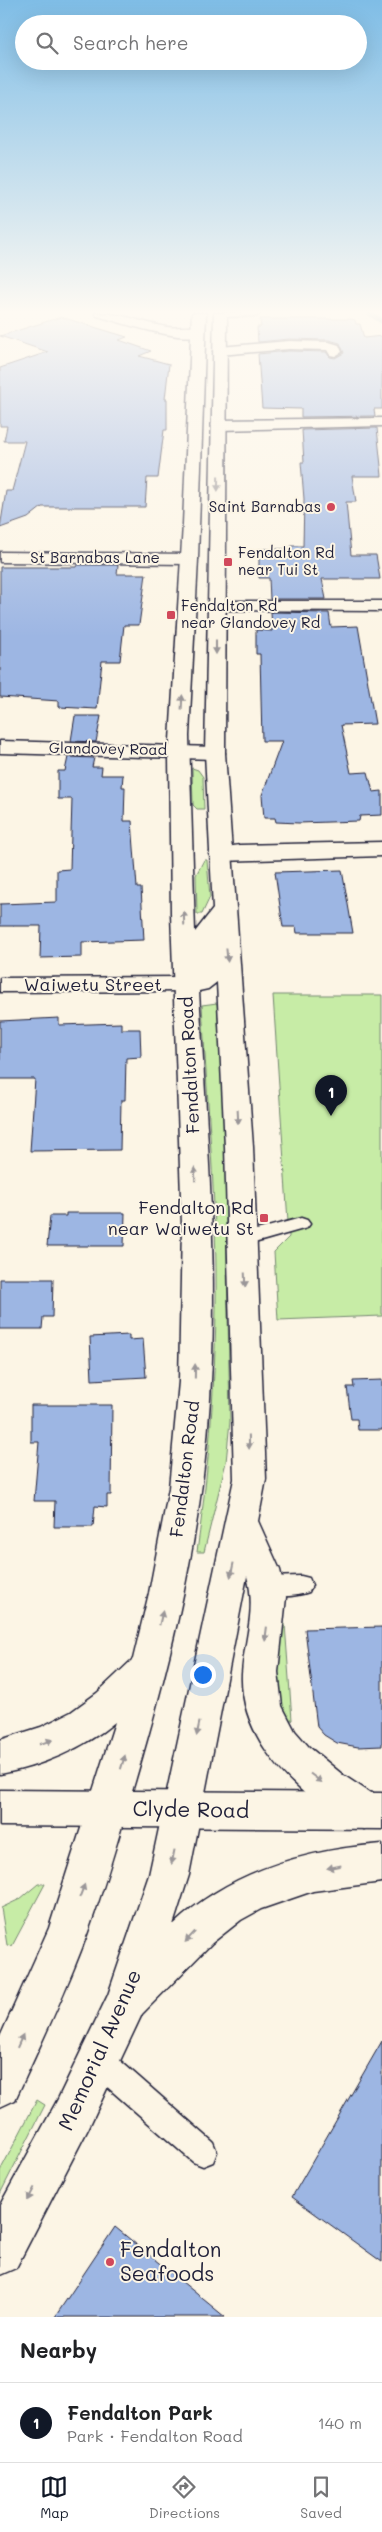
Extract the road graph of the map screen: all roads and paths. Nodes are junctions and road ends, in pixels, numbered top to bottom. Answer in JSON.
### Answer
{"nodes":[{"id":1,"x":196,"y":421,"type":"edge"},
{"id":2,"x":219,"y":421,"type":"edge"},
{"id":3,"x":382,"y":422,"type":"edge"},
{"id":4,"x":219,"y":425,"type":"junction"},
{"id":5,"x":0,"y":557,"type":"edge"},
{"id":6,"x":189,"y":559,"type":"junction"},
{"id":7,"x":217,"y":606,"type":"junction"},
{"id":8,"x":382,"y":606,"type":"edge"},
{"id":9,"x":183,"y":681,"type":"junction"},
{"id":10,"x":216,"y":682,"type":"junction"},
{"id":11,"x":0,"y":747,"type":"edge"},
{"id":12,"x":179,"y":751,"type":"junction"},
{"id":13,"x":215,"y":753,"type":"junction"},
{"id":14,"x":218,"y":818,"type":"junction"},
{"id":15,"x":382,"y":849,"type":"edge"},
{"id":16,"x":220,"y":854,"type":"junction"},
{"id":17,"x":181,"y":861,"type":"junction"},
{"id":18,"x":224,"y":910,"type":"junction"},
{"id":19,"x":186,"y":984,"type":"junction"},
{"id":20,"x":0,"y":985,"type":"edge"},
{"id":21,"x":301,"y":1224,"type":"dead end"},
{"id":22,"x":244,"y":1240,"type":"junction"},
{"id":23,"x":242,"y":1522,"type":"junction"},
{"id":24,"x":150,"y":1666,"type":"junction"},
{"id":25,"x":0,"y":1757,"type":"edge"},
{"id":26,"x":0,"y":1808,"type":"edge"},
{"id":27,"x":108,"y":1808,"type":"junction"},
{"id":28,"x":183,"y":1809,"type":"junction"},
{"id":29,"x":373,"y":1811,"type":"edge"},
{"id":30,"x":382,"y":1862,"type":"edge"},
{"id":31,"x":126,"y":2003,"type":"junction"},
{"id":32,"x":99,"y":2061,"type":"junction"},
{"id":33,"x":0,"y":2086,"type":"edge"},
{"id":34,"x":203,"y":2152,"type":"dead end"},
{"id":35,"x":0,"y":2252,"type":"edge"}],
"edges":[{"from":1,"to":6,"type":"main road","name":"Fendalton Road"},
{"from":2,"to":4,"type":"main road"},
{"from":3,"to":4,"type":"main road"},
{"from":4,"to":7,"type":"main road","one_way":true},
{"from":5,"to":6,"type":"main road","name":"St Barnabas Lane"},
{"from":6,"to":9,"type":"main road","name":"Fendalton Road"},
{"from":7,"to":8,"type":"main road"},
{"from":7,"to":10,"type":"main road","one_way":true},
{"from":9,"to":10,"type":"main road"},
{"from":12,"to":9,"type":"main road","name":"Fendalton Road","one_way":true},
{"from":10,"to":13,"type":"main road"},
{"from":11,"to":12,"type":"main road","name":"Glandovey Road"},
{"from":12,"to":13,"type":"main road","name":"Glandovey Road"},
{"from":12,"to":17,"type":"main road","name":"Fendalton Road"},
{"from":13,"to":14,"type":"main road"},
{"from":14,"to":16,"type":"main road"},
{"from":14,"to":17,"type":"main road"},
{"from":15,"to":16,"type":"main road"},
{"from":16,"to":18,"type":"main road"},
{"from":19,"to":17,"type":"main road","name":"Fendalton Road","one_way":true},
{"from":18,"to":19,"type":"main road"},
{"from":18,"to":22,"type":"main road","one_way":true},
{"from":19,"to":20,"type":"main road","name":"Waiwetu Street"},
{"from":24,"to":19,"type":"main road","name":"Fendalton Road","one_way":true},
{"from":21,"to":22,"type":"lane"},
{"from":22,"to":23,"type":"main road","one_way":true},
{"from":23,"to":28,"type":"main road","one_way":true},
{"from":23,"to":29,"type":"main road","one_way":true},
{"from":25,"to":24,"type":"main road","one_way":true},
{"from":27,"to":24,"type":"main road","name":"Fendalton Road","one_way":true},
{"from":26,"to":27,"type":"main road","name":"Clyde Road"},
{"from":27,"to":28,"type":"main road","name":"Clyde Road"},
{"from":33,"to":27,"type":"main road","one_way":true},
{"from":28,"to":29,"type":"main road","name":"Clyde Road"},
{"from":28,"to":31,"type":"main road","name":"Memorial Avenue","one_way":true},
{"from":30,"to":31,"type":"main road","one_way":true},
{"from":31,"to":32,"type":"main road","name":"Memorial Avenue"},
{"from":32,"to":34,"type":"lane"},
{"from":32,"to":35,"type":"main road","name":"Memorial Avenue","one_way":true}]}
